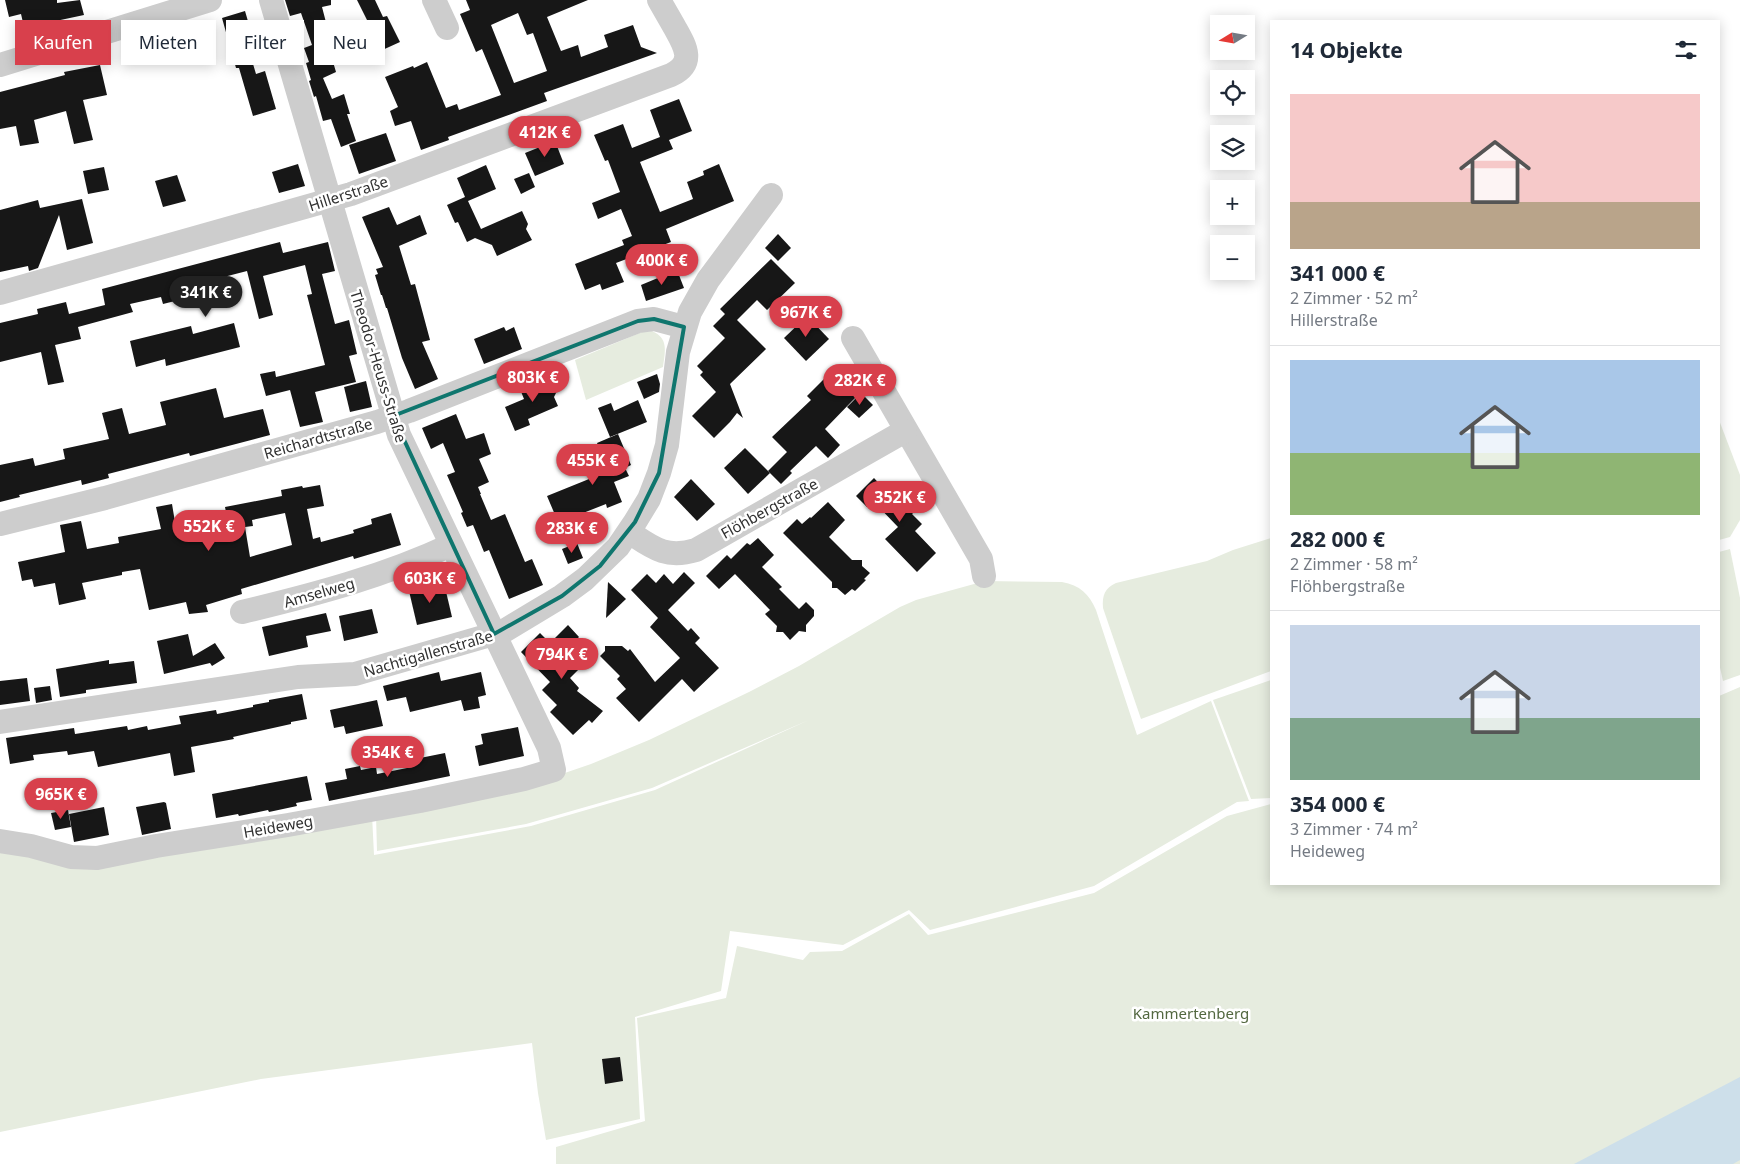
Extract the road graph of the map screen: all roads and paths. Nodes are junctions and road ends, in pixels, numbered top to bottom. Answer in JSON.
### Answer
{"nodes":[{"id":1,"x":210,"y":0,"type":"edge"},
{"id":2,"x":271,"y":0,"type":"edge"},
{"id":3,"x":434,"y":0,"type":"edge"},
{"id":4,"x":659,"y":0,"type":"edge"},
{"id":5,"x":447,"y":28,"type":"dead end"},
{"id":6,"x":0,"y":65,"type":"edge"},
{"id":7,"x":771,"y":195,"type":"dead end"},
{"id":8,"x":329,"y":200,"type":"junction"},
{"id":9,"x":0,"y":293,"type":"edge"},
{"id":10,"x":684,"y":327,"type":"junction"},
{"id":11,"x":853,"y":338,"type":"dead end"},
{"id":12,"x":393,"y":416,"type":"junction"},
{"id":13,"x":905,"y":431,"type":"junction"},
{"id":14,"x":0,"y":524,"type":"edge"},
{"id":15,"x":629,"y":532,"type":"junction"},
{"id":16,"x":451,"y":545,"type":"junction"},
{"id":17,"x":984,"y":576,"type":"dead end"},
{"id":18,"x":242,"y":612,"type":"dead end"},
{"id":19,"x":494,"y":634,"type":"junction"},
{"id":20,"x":0,"y":722,"type":"edge"},
{"id":21,"x":554,"y":770,"type":"joint"},
{"id":22,"x":0,"y":842,"type":"edge"}],
"edges":[{"from":1,"to":6,"type":"street"},
{"from":2,"to":8,"type":"street","name":"Theodor-Heuss-Straße"},
{"from":3,"to":5,"type":"street"},
{"from":4,"to":8,"type":"street","name":"Hillerstraße"},
{"from":7,"to":10,"type":"street","name":"Nachtigallenstraße"},
{"from":8,"to":9,"type":"street","name":"Hillerstraße"},
{"from":8,"to":12,"type":"street","name":"Theodor-Heuss-Straße"},
{"from":10,"to":12,"type":"street","name":"Reichardtstraße"},
{"from":10,"to":15,"type":"street","name":"Nachtigallenstraße"},
{"from":11,"to":13,"type":"street"},
{"from":12,"to":14,"type":"street","name":"Reichardtstraße"},
{"from":12,"to":16,"type":"street","name":"Theodor-Heuss-Straße"},
{"from":13,"to":15,"type":"street","name":"Flöhbergstraße"},
{"from":13,"to":17,"type":"street"},
{"from":15,"to":19,"type":"street","name":"Nachtigallenstraße"},
{"from":16,"to":18,"type":"street","name":"Amselweg"},
{"from":16,"to":19,"type":"street","name":"Theodor-Heuss-Straße"},
{"from":19,"to":20,"type":"street","name":"Nachtigallenstraße"},
{"from":19,"to":21,"type":"street","name":"Theodor-Heuss-Straße"},
{"from":21,"to":22,"type":"street","name":"Heideweg"}]}
